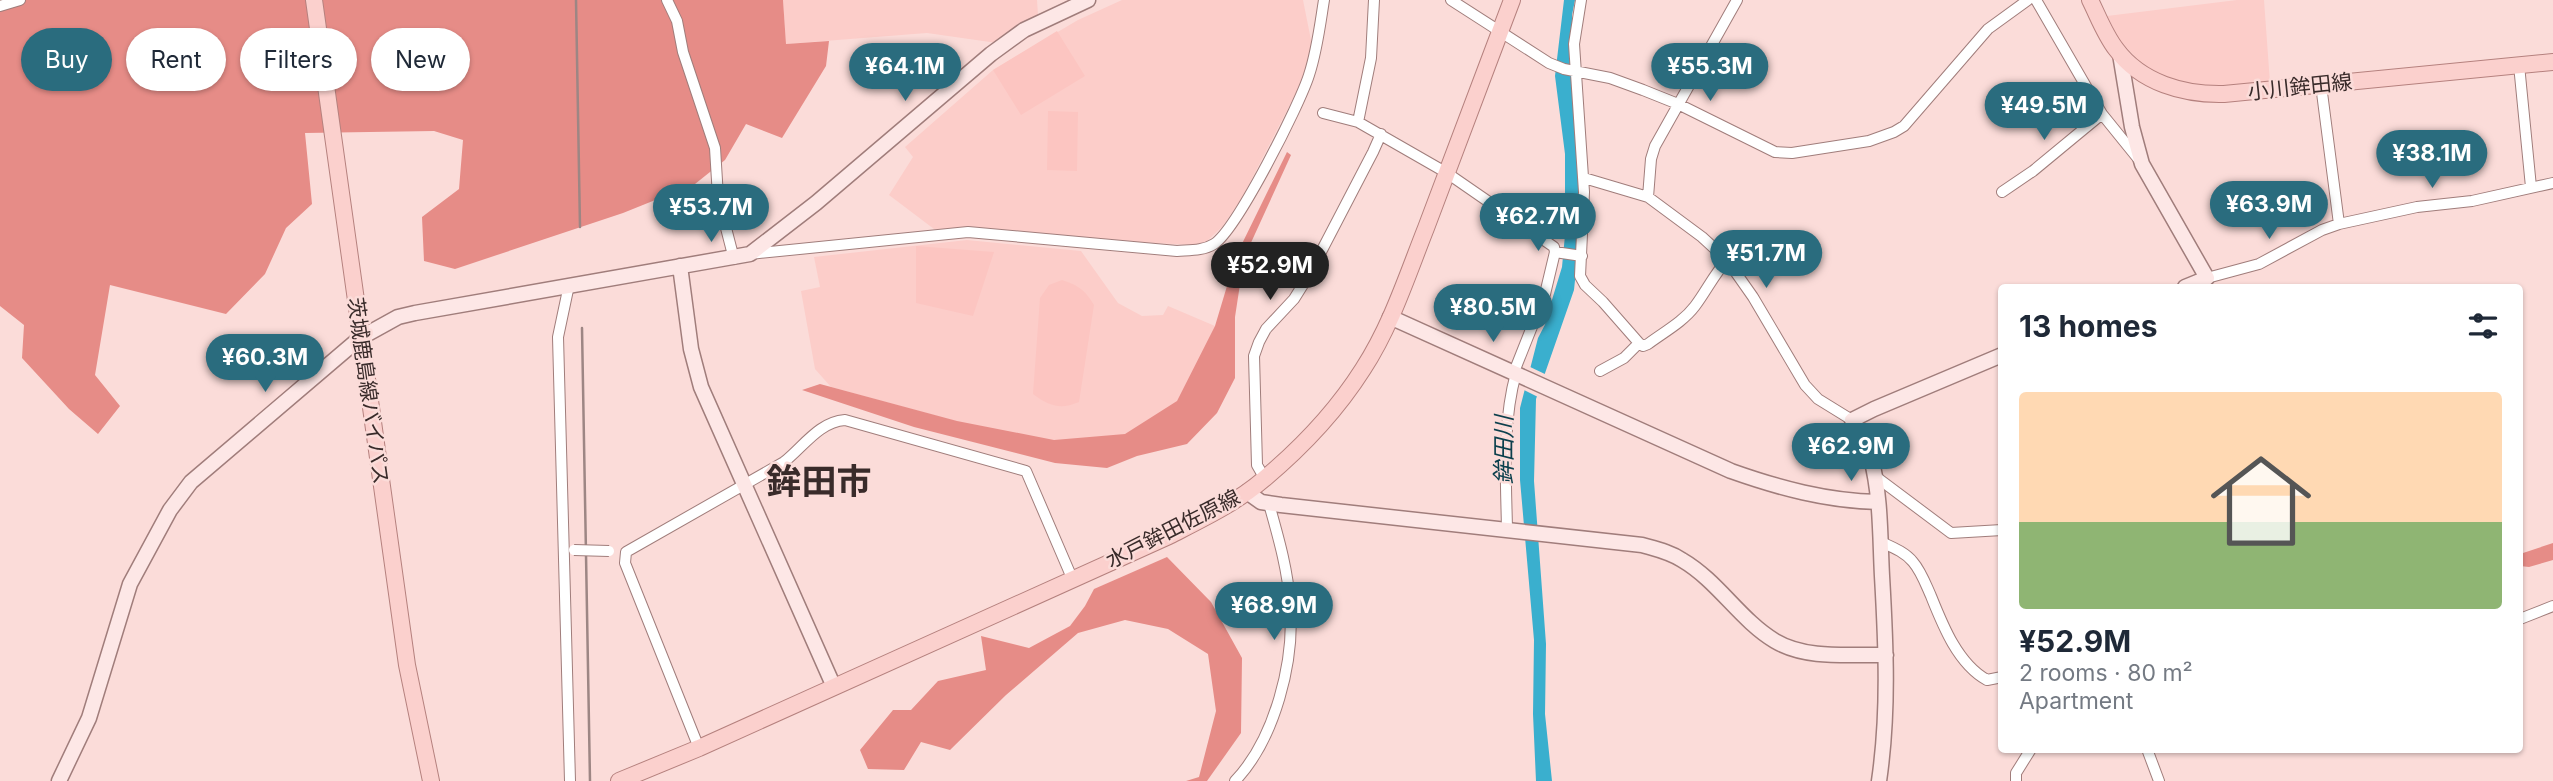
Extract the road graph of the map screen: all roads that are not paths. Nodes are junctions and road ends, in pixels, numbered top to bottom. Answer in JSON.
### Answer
{"nodes":[{"id":1,"x":20,"y":0,"type":"edge"},
{"id":2,"x":314,"y":0,"type":"edge"},
{"id":3,"x":667,"y":0,"type":"edge"},
{"id":4,"x":1088,"y":0,"type":"edge"},
{"id":5,"x":1324,"y":0,"type":"edge"},
{"id":6,"x":1374,"y":0,"type":"edge"},
{"id":7,"x":1451,"y":0,"type":"edge"},
{"id":8,"x":1512,"y":0,"type":"edge"},
{"id":9,"x":1581,"y":0,"type":"edge"},
{"id":10,"x":1737,"y":0,"type":"edge"},
{"id":11,"x":2028,"y":0,"type":"edge"},
{"id":12,"x":2036,"y":0,"type":"edge"},
{"id":13,"x":2091,"y":0,"type":"edge"},
{"id":14,"x":0,"y":6,"type":"edge"},
{"id":15,"x":1500,"y":32,"type":"junction"},
{"id":16,"x":2120,"y":54,"type":"junction"},
{"id":17,"x":2553,"y":62,"type":"edge"},
{"id":18,"x":2519,"y":65,"type":"junction"},
{"id":19,"x":1573,"y":71,"type":"junction"},
{"id":20,"x":2321,"y":85,"type":"junction"},
{"id":21,"x":1678,"y":104,"type":"junction"},
{"id":22,"x":1323,"y":113,"type":"dead end"},
{"id":23,"x":2102,"y":114,"type":"junction"},
{"id":24,"x":1358,"y":122,"type":"junction"},
{"id":25,"x":1381,"y":134,"type":"junction"},
{"id":26,"x":2142,"y":164,"type":"junction"},
{"id":27,"x":1447,"y":173,"type":"junction"},
{"id":28,"x":1584,"y":178,"type":"junction"},
{"id":29,"x":2553,"y":183,"type":"edge"},
{"id":30,"x":2531,"y":187,"type":"junction"},
{"id":31,"x":2002,"y":192,"type":"dead end"},
{"id":32,"x":1648,"y":197,"type":"junction"},
{"id":33,"x":2339,"y":224,"type":"junction"},
{"id":34,"x":1556,"y":252,"type":"junction"},
{"id":35,"x":750,"y":254,"type":"junction"},
{"id":36,"x":1580,"y":256,"type":"junction"},
{"id":37,"x":734,"y":258,"type":"junction"},
{"id":38,"x":1727,"y":260,"type":"junction"},
{"id":39,"x":680,"y":266,"type":"junction"},
{"id":40,"x":2207,"y":278,"type":"junction"},
{"id":41,"x":2192,"y":284,"type":"edge"},
{"id":42,"x":569,"y":285,"type":"junction"},
{"id":43,"x":1391,"y":317,"type":"junction"},
{"id":44,"x":360,"y":338,"type":"junction"},
{"id":45,"x":1639,"y":343,"type":"junction"},
{"id":46,"x":1998,"y":357,"type":"edge"},
{"id":47,"x":1600,"y":371,"type":"dead end"},
{"id":48,"x":1516,"y":373,"type":"junction"},
{"id":49,"x":1852,"y":421,"type":"junction"},
{"id":50,"x":1874,"y":476,"type":"junction"},
{"id":51,"x":1265,"y":479,"type":"junction"},
{"id":52,"x":744,"y":485,"type":"junction"},
{"id":53,"x":1247,"y":492,"type":"junction"},
{"id":54,"x":1878,"y":502,"type":"junction"},
{"id":55,"x":1269,"y":503,"type":"junction"},
{"id":56,"x":1509,"y":529,"type":"junction"},
{"id":57,"x":1998,"y":530,"type":"edge"},
{"id":58,"x":1881,"y":542,"type":"junction"},
{"id":59,"x":563,"y":551,"type":"junction"},
{"id":60,"x":626,"y":552,"type":"junction"},
{"id":61,"x":1072,"y":578,"type":"junction"},
{"id":62,"x":2553,"y":606,"type":"edge"},
{"id":63,"x":2523,"y":618,"type":"edge"},
{"id":64,"x":1886,"y":655,"type":"junction"},
{"id":65,"x":1998,"y":678,"type":"edge"},
{"id":66,"x":834,"y":687,"type":"junction"},
{"id":67,"x":699,"y":748,"type":"junction"},
{"id":68,"x":2028,"y":753,"type":"edge"},
{"id":69,"x":2148,"y":753,"type":"edge"},
{"id":70,"x":60,"y":781,"type":"edge"},
{"id":71,"x":431,"y":781,"type":"edge"},
{"id":72,"x":570,"y":781,"type":"edge"},
{"id":73,"x":620,"y":781,"type":"edge"},
{"id":74,"x":1235,"y":781,"type":"edge"},
{"id":75,"x":1879,"y":781,"type":"edge"},
{"id":76,"x":2016,"y":781,"type":"edge"},
{"id":77,"x":2159,"y":781,"type":"edge"}],
"edges":[{"from":1,"to":14,"type":"street"},
{"from":2,"to":44,"type":"main road","name":"茨城鹿島線バイパス"},
{"from":3,"to":37,"type":"street"},
{"from":4,"to":35,"type":"street"},
{"from":5,"to":35,"type":"street"},
{"from":6,"to":24,"type":"street"},
{"from":7,"to":15,"type":"street"},
{"from":8,"to":15,"type":"main road","name":"水戸鉾田佐原線"},
{"from":9,"to":19,"type":"street"},
{"from":10,"to":21,"type":"street"},
{"from":11,"to":21,"type":"street"},
{"from":12,"to":23,"type":"street"},
{"from":13,"to":16,"type":"main road","name":"小川鉾田線"},
{"from":15,"to":19,"type":"street"},
{"from":15,"to":27,"type":"main road","name":"水戸鉾田佐原線"},
{"from":16,"to":20,"type":"main road","name":"小川鉾田線"},
{"from":16,"to":26,"type":"street"},
{"from":17,"to":18,"type":"main road","name":"小川鉾田線"},
{"from":18,"to":20,"type":"main road","name":"小川鉾田線"},
{"from":18,"to":30,"type":"street"},
{"from":19,"to":21,"type":"street"},
{"from":19,"to":28,"type":"street"},
{"from":20,"to":33,"type":"street"},
{"from":21,"to":32,"type":"street"},
{"from":22,"to":24,"type":"street"},
{"from":23,"to":26,"type":"street"},
{"from":23,"to":31,"type":"street"},
{"from":24,"to":25,"type":"street"},
{"from":25,"to":27,"type":"street"},
{"from":25,"to":51,"type":"street"},
{"from":26,"to":40,"type":"street"},
{"from":27,"to":34,"type":"street"},
{"from":27,"to":43,"type":"main road","name":"水戸鉾田佐原線"},
{"from":28,"to":32,"type":"street"},
{"from":28,"to":36,"type":"street"},
{"from":29,"to":30,"type":"street"},
{"from":30,"to":33,"type":"street"},
{"from":32,"to":38,"type":"street"},
{"from":33,"to":40,"type":"street"},
{"from":34,"to":36,"type":"street"},
{"from":34,"to":48,"type":"street"},
{"from":35,"to":37,"type":"street"},
{"from":36,"to":45,"type":"street"},
{"from":37,"to":39,"type":"street"},
{"from":38,"to":45,"type":"street"},
{"from":38,"to":49,"type":"street"},
{"from":39,"to":42,"type":"street"},
{"from":39,"to":52,"type":"street"},
{"from":40,"to":41,"type":"street"},
{"from":42,"to":44,"type":"street"},
{"from":42,"to":59,"type":"street"},
{"from":43,"to":48,"type":"street"},
{"from":43,"to":51,"type":"main road","name":"水戸鉾田佐原線"},
{"from":44,"to":70,"type":"street"},
{"from":44,"to":71,"type":"main road","name":"茨城鹿島線バイパス"},
{"from":45,"to":47,"type":"street"},
{"from":46,"to":49,"type":"street"},
{"from":48,"to":54,"type":"street"},
{"from":48,"to":56,"type":"street"},
{"from":49,"to":50,"type":"street"},
{"from":50,"to":54,"type":"street"},
{"from":50,"to":57,"type":"street"},
{"from":51,"to":53,"type":"main road","name":"水戸鉾田佐原線"},
{"from":52,"to":60,"type":"street"},
{"from":52,"to":61,"type":"street"},
{"from":52,"to":66,"type":"street"},
{"from":53,"to":55,"type":"street"},
{"from":53,"to":61,"type":"main road","name":"水戸鉾田佐原線"},
{"from":54,"to":58,"type":"street"},
{"from":55,"to":56,"type":"street"},
{"from":55,"to":74,"type":"street"},
{"from":56,"to":64,"type":"street"},
{"from":58,"to":64,"type":"street"},
{"from":58,"to":65,"type":"street"},
{"from":59,"to":60,"type":"street","bridge":true},
{"from":59,"to":72,"type":"street"},
{"from":60,"to":67,"type":"street"},
{"from":61,"to":66,"type":"main road","name":"水戸鉾田佐原線"},
{"from":62,"to":63,"type":"street"},
{"from":64,"to":75,"type":"street"},
{"from":66,"to":67,"type":"main road","name":"水戸鉾田佐原線"},
{"from":67,"to":73,"type":"main road","name":"水戸鉾田佐原線"},
{"from":68,"to":76,"type":"street"},
{"from":69,"to":77,"type":"street"}]}
